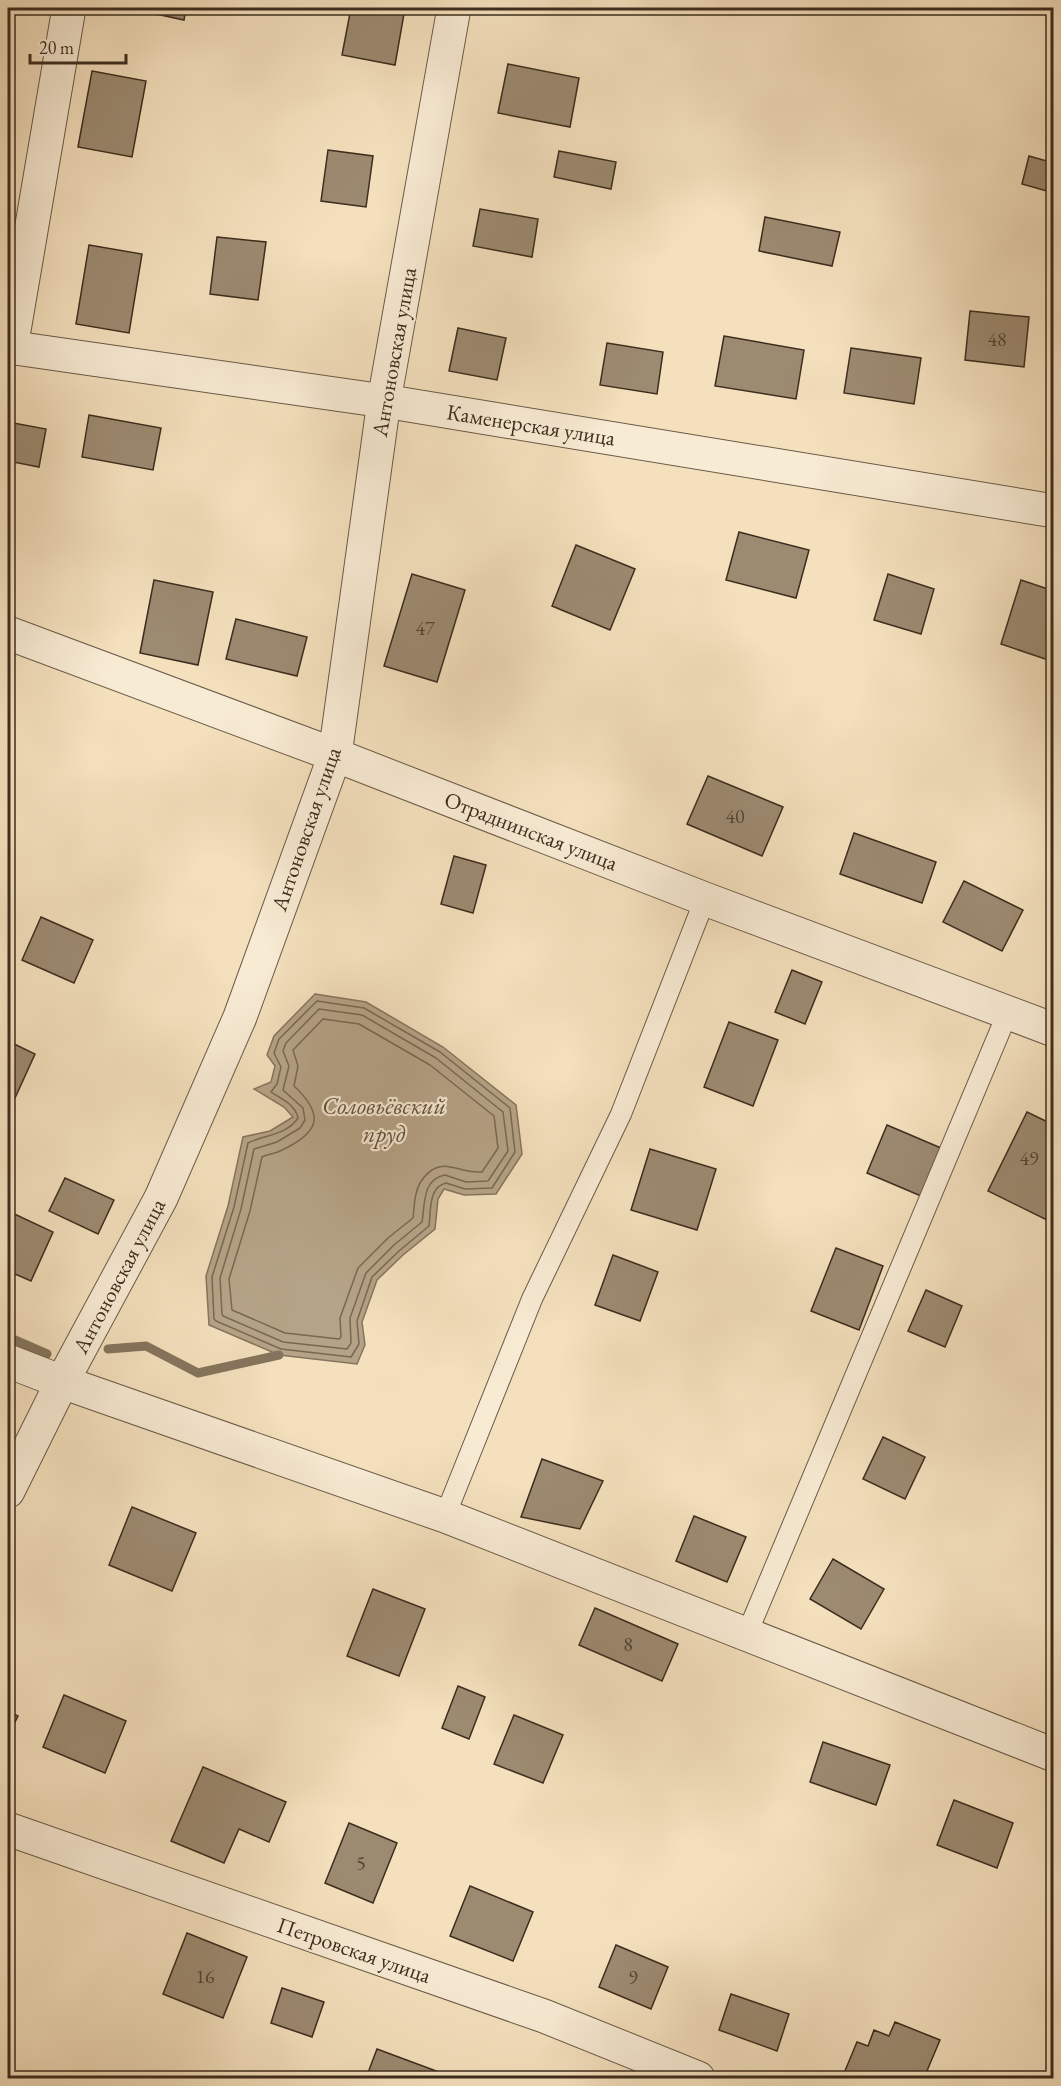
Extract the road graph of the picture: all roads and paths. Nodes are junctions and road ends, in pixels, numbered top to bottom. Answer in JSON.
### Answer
{"nodes":[{"id":1,"x":69,"y":8,"type":"edge"},
{"id":2,"x":454,"y":8,"type":"edge"},
{"id":3,"x":9,"y":348,"type":"edge"},
{"id":4,"x":384,"y":401,"type":"junction"},
{"id":5,"x":1053,"y":511,"type":"edge"},
{"id":6,"x":8,"y":633,"type":"edge"},
{"id":7,"x":335,"y":754,"type":"junction"},
{"id":8,"x":705,"y":899,"type":"junction"},
{"id":9,"x":1008,"y":1012,"type":"junction"},
{"id":10,"x":1053,"y":1030,"type":"edge"},
{"id":11,"x":8,"y":1361,"type":"edge"},
{"id":12,"x":62,"y":1382,"type":"junction"},
{"id":13,"x":8,"y":1491,"type":"edge"},
{"id":14,"x":445,"y":1516,"type":"junction"},
{"id":15,"x":747,"y":1636,"type":"junction"},
{"id":16,"x":1053,"y":1755,"type":"edge"},
{"id":17,"x":8,"y":1829,"type":"edge"},
{"id":18,"x":698,"y":2079,"type":"edge"}],
"edges":[{"from":1,"to":3,"type":"street"},
{"from":2,"to":4,"type":"street","name":"Антоновская улица"},
{"from":3,"to":4,"type":"street","name":"Каменерская улица"},
{"from":4,"to":5,"type":"street","name":"Каменерская улица"},
{"from":4,"to":7,"type":"street","name":"Антоновская улица"},
{"from":6,"to":7,"type":"street","name":"Отраднинская улица"},
{"from":7,"to":8,"type":"street","name":"Отраднинская улица"},
{"from":7,"to":12,"type":"street","name":"Антоновская улица"},
{"from":8,"to":9,"type":"street","name":"Отраднинская улица"},
{"from":8,"to":14,"type":"lane"},
{"from":9,"to":10,"type":"street","name":"Отраднинская улица"},
{"from":9,"to":15,"type":"lane"},
{"from":11,"to":12,"type":"street"},
{"from":12,"to":13,"type":"street","name":"Антоновская улица"},
{"from":12,"to":14,"type":"street"},
{"from":14,"to":15,"type":"street"},
{"from":15,"to":16,"type":"street"},
{"from":17,"to":18,"type":"street","name":"Петровская улица"}]}
